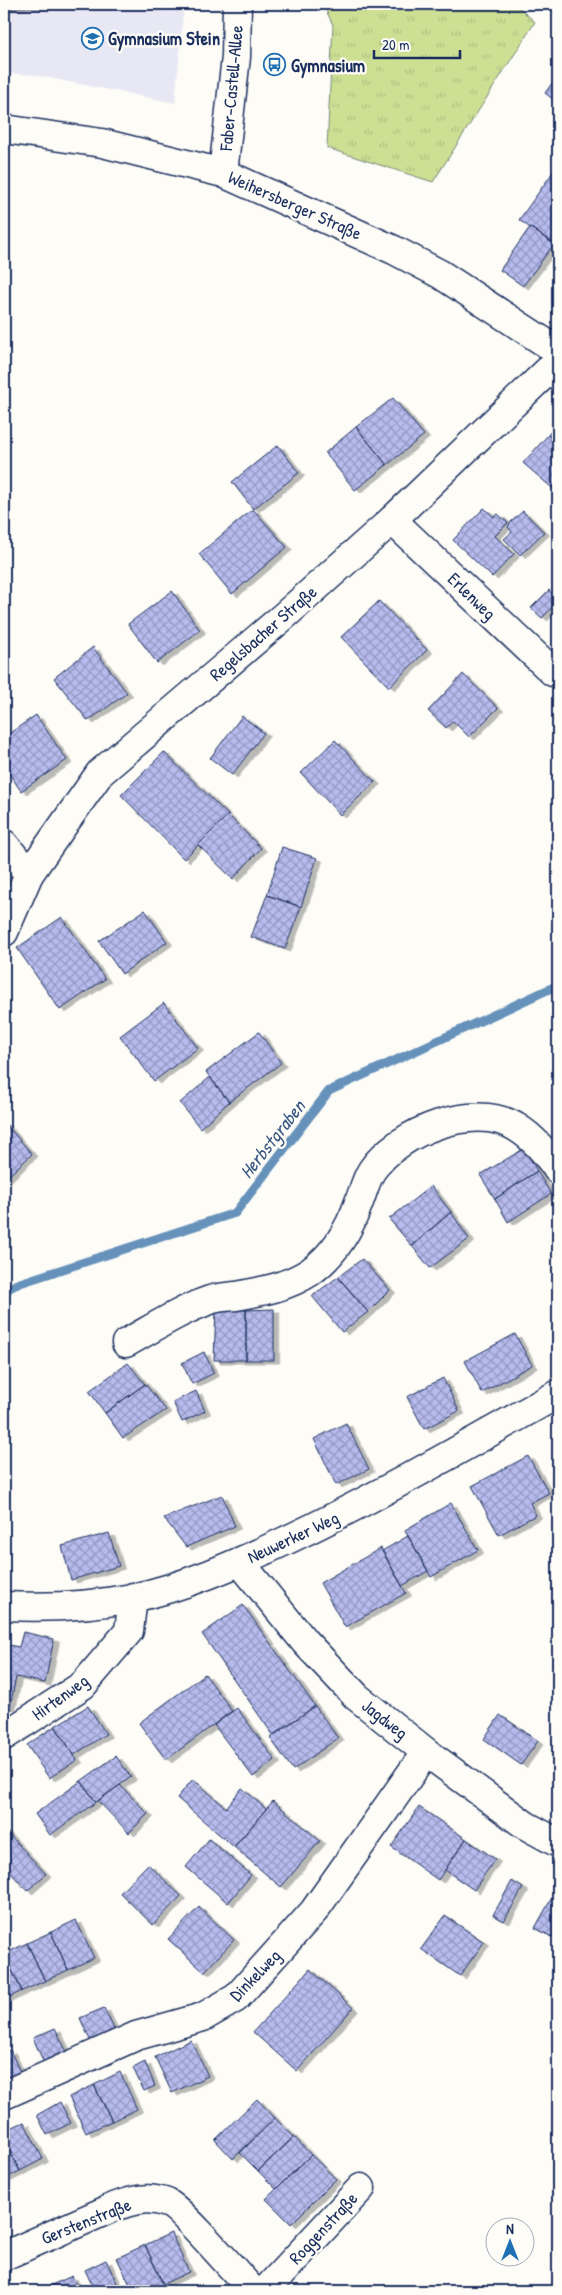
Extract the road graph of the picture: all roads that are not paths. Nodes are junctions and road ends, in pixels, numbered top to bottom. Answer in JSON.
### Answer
{"nodes":[{"id":1,"x":237,"y":4,"type":"edge"},
{"id":2,"x":4,"y":129,"type":"edge"},
{"id":3,"x":224,"y":173,"type":"junction"},
{"id":4,"x":558,"y":351,"type":"edge"},
{"id":5,"x":558,"y":361,"type":"edge"},
{"id":6,"x":392,"y":520,"type":"junction"},
{"id":7,"x":553,"y":672,"type":"dead end"},
{"id":8,"x":4,"y":844,"type":"edge"},
{"id":9,"x":29,"y":874,"type":"junction"},
{"id":10,"x":4,"y":932,"type":"edge"},
{"id":11,"x":558,"y":1170,"type":"edge"},
{"id":12,"x":126,"y":1343,"type":"dead end"},
{"id":13,"x":558,"y":1394,"type":"edge"},
{"id":14,"x":240,"y":1562,"type":"junction"},
{"id":15,"x":133,"y":1598,"type":"junction"},
{"id":16,"x":4,"y":1606,"type":"edge"},
{"id":17,"x":4,"y":1736,"type":"edge"},
{"id":18,"x":426,"y":1752,"type":"junction"},
{"id":19,"x":558,"y":1843,"type":"edge"},
{"id":20,"x":4,"y":2095,"type":"edge"},
{"id":21,"x":362,"y":2188,"type":"dead end"},
{"id":22,"x":4,"y":2256,"type":"edge"},
{"id":23,"x":253,"y":2291,"type":"edge"},
{"id":24,"x":265,"y":2291,"type":"edge"}],
"edges":[{"from":1,"to":3,"type":"street","name":"Faber-Castell-Allee"},
{"from":2,"to":3,"type":"street","name":"Weihersberger Straße"},
{"from":3,"to":4,"type":"street","name":"Weihersberger Straße"},
{"from":5,"to":6,"type":"street","name":"Regelsbacher Straße"},
{"from":6,"to":7,"type":"street","name":"Erlenweg"},
{"from":6,"to":9,"type":"street","name":"Regelsbacher Straße"},
{"from":8,"to":9,"type":"street"},
{"from":9,"to":10,"type":"street","name":"Regelsbacher Straße"},
{"from":11,"to":12,"type":"street"},
{"from":13,"to":14,"type":"street","name":"Neuwerker Weg"},
{"from":14,"to":15,"type":"street","name":"Neuwerker Weg"},
{"from":14,"to":18,"type":"street","name":"Jagdweg"},
{"from":15,"to":16,"type":"street","name":"Neuwerker Weg"},
{"from":15,"to":17,"type":"street","name":"Hirtenweg"},
{"from":18,"to":19,"type":"street","name":"Jagdweg"},
{"from":18,"to":20,"type":"street","name":"Dinkelweg"},
{"from":21,"to":24,"type":"street","name":"Roggenstraße"},
{"from":22,"to":23,"type":"street","name":"Gerstenstraße"}]}
